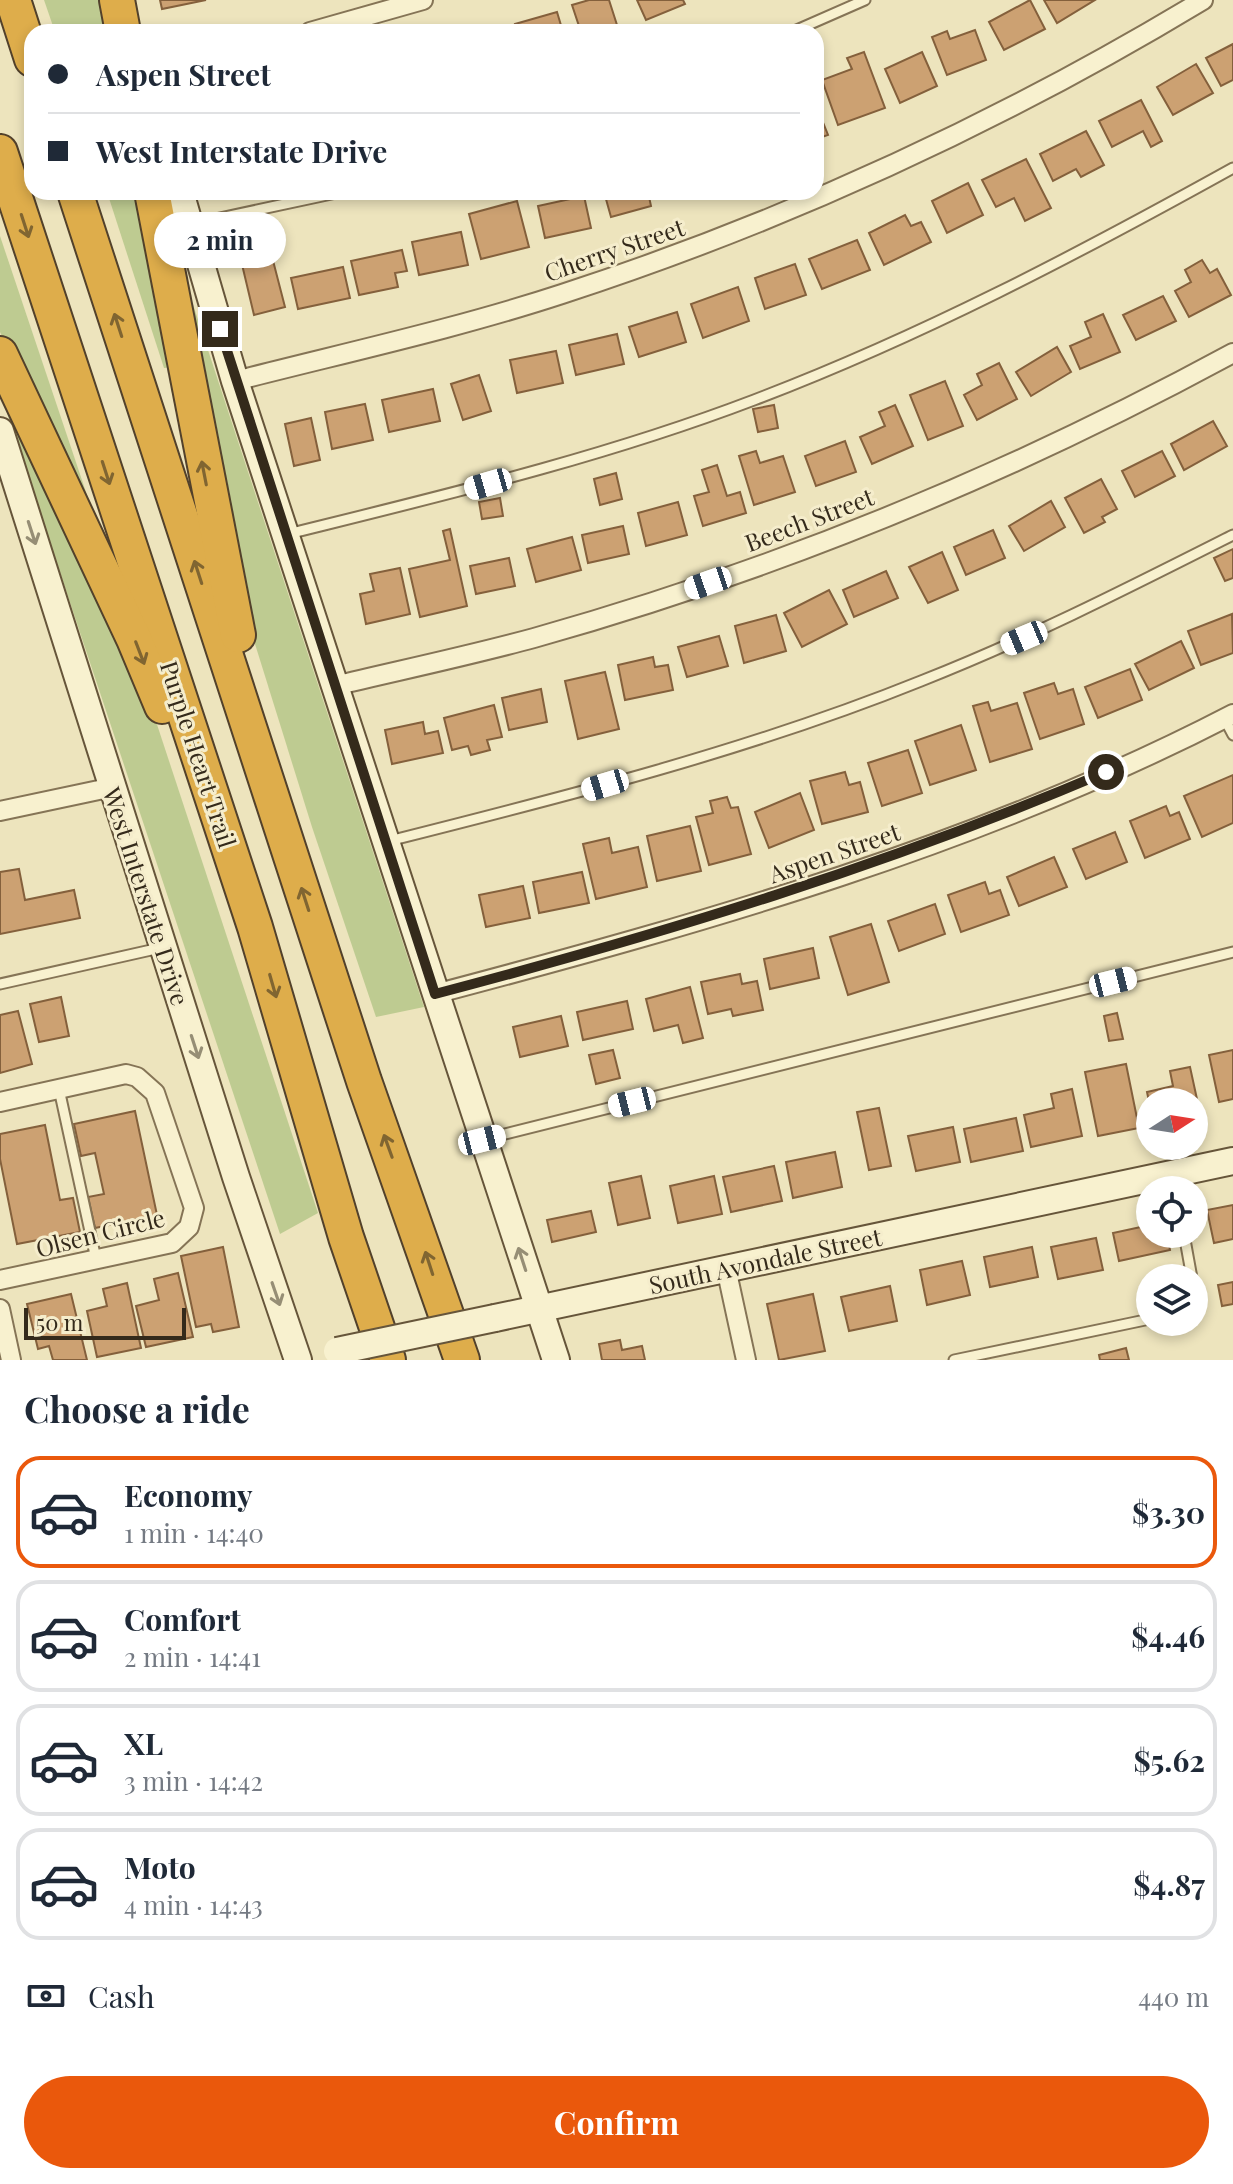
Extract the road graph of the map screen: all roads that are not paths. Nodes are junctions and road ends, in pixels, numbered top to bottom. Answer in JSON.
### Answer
{"nodes":[{"id":1,"x":13,"y":0,"type":"edge"},
{"id":2,"x":117,"y":0,"type":"edge"},
{"id":3,"x":129,"y":0,"type":"edge"},
{"id":4,"x":423,"y":0,"type":"edge"},
{"id":5,"x":865,"y":0,"type":"edge"},
{"id":6,"x":1203,"y":0,"type":"edge"},
{"id":7,"x":122,"y":24,"type":"edge"},
{"id":8,"x":134,"y":24,"type":"edge"},
{"id":9,"x":338,"y":24,"type":"edge"},
{"id":10,"x":810,"y":24,"type":"edge"},
{"id":11,"x":24,"y":34,"type":"edge"},
{"id":12,"x":0,"y":152,"type":"edge"},
{"id":13,"x":1233,"y":168,"type":"edge"},
{"id":14,"x":824,"y":193,"type":"edge"},
{"id":15,"x":78,"y":200,"type":"edge"},
{"id":16,"x":153,"y":200,"type":"edge"},
{"id":17,"x":182,"y":200,"type":"edge"},
{"id":18,"x":303,"y":200,"type":"edge"},
{"id":19,"x":808,"y":200,"type":"edge"},
{"id":20,"x":190,"y":224,"type":"junction"},
{"id":21,"x":1233,"y":353,"type":"edge"},
{"id":22,"x":0,"y":354,"type":"edge"},
{"id":23,"x":235,"y":381,"type":"junction"},
{"id":24,"x":0,"y":431,"type":"edge"},
{"id":25,"x":285,"y":535,"type":"junction"},
{"id":26,"x":1233,"y":535,"type":"edge"},
{"id":27,"x":334,"y":686,"type":"junction"},
{"id":28,"x":1230,"y":722,"type":"edge"},
{"id":29,"x":113,"y":787,"type":"junction"},
{"id":30,"x":271,"y":796,"type":"junction"},
{"id":31,"x":0,"y":811,"type":"edge"},
{"id":32,"x":386,"y":842,"type":"junction"},
{"id":33,"x":255,"y":927,"type":"junction"},
{"id":34,"x":163,"y":947,"type":"junction"},
{"id":35,"x":1233,"y":952,"type":"edge"},
{"id":36,"x":0,"y":984,"type":"edge"},
{"id":37,"x":435,"y":994,"type":"junction"},
{"id":38,"x":59,"y":1089,"type":"junction"},
{"id":39,"x":0,"y":1102,"type":"edge"},
{"id":40,"x":482,"y":1140,"type":"junction"},
{"id":41,"x":1233,"y":1161,"type":"edge"},
{"id":42,"x":1191,"y":1176,"type":"edge"},
{"id":43,"x":1136,"y":1189,"type":"edge"},
{"id":44,"x":96,"y":1259,"type":"junction"},
{"id":45,"x":726,"y":1268,"type":"junction"},
{"id":46,"x":0,"y":1280,"type":"edge"},
{"id":47,"x":0,"y":1309,"type":"edge"},
{"id":48,"x":539,"y":1309,"type":"junction"},
{"id":49,"x":1136,"y":1322,"type":"edge"},
{"id":50,"x":11,"y":1360,"type":"edge"},
{"id":51,"x":296,"y":1360,"type":"edge"},
{"id":52,"x":388,"y":1360,"type":"edge"},
{"id":53,"x":462,"y":1360,"type":"edge"},
{"id":54,"x":556,"y":1360,"type":"edge"},
{"id":55,"x":746,"y":1360,"type":"edge"},
{"id":56,"x":954,"y":1360,"type":"edge"}],
"edges":[{"from":1,"to":11,"type":"highway"},
{"from":2,"to":7,"type":"highway"},
{"from":3,"to":8,"type":"main road"},
{"from":4,"to":9,"type":"street"},
{"from":5,"to":10,"type":"lane"},
{"from":6,"to":14,"type":"street","name":"Cherry Street"},
{"from":12,"to":33,"type":"highway","name":"Purple Heart Trail","one_way":true},
{"from":13,"to":25,"type":"lane"},
{"from":30,"to":15,"type":"highway","one_way":true},
{"from":30,"to":16,"type":"highway","one_way":true},
{"from":17,"to":20,"type":"main road"},
{"from":18,"to":20,"type":"lane"},
{"from":19,"to":23,"type":"street","name":"Cherry Street"},
{"from":20,"to":23,"type":"main road"},
{"from":21,"to":27,"type":"street","name":"Beech Street"},
{"from":22,"to":33,"type":"highway","one_way":true},
{"from":23,"to":25,"type":"main road"},
{"from":24,"to":29,"type":"main road","name":"West Interstate Drive","one_way":true},
{"from":25,"to":27,"type":"main road"},
{"from":26,"to":32,"type":"lane"},
{"from":27,"to":32,"type":"main road"},
{"from":28,"to":37,"type":"street","name":"Aspen Street"},
{"from":29,"to":31,"type":"street"},
{"from":29,"to":34,"type":"main road","name":"West Interstate Drive"},
{"from":53,"to":30,"type":"highway","one_way":true},
{"from":32,"to":37,"type":"main road"},
{"from":33,"to":52,"type":"highway","name":"Purple Heart Trail","one_way":true},
{"from":34,"to":36,"type":"lane"},
{"from":34,"to":51,"type":"main road","name":"West Interstate Drive","one_way":true},
{"from":35,"to":40,"type":"lane"},
{"from":37,"to":40,"type":"main road"},
{"from":38,"to":39,"type":"street","name":"Olsen Circle"},
{"from":38,"to":44,"type":"lane"},
{"from":38,"to":44,"type":"street","name":"Olsen Circle"},
{"from":48,"to":40,"type":"main road","one_way":true},
{"from":41,"to":42,"type":"main road","name":"South Avondale Street"},
{"from":43,"to":45,"type":"main road","name":"South Avondale Street"},
{"from":44,"to":46,"type":"street","name":"Olsen Circle"},
{"from":45,"to":48,"type":"main road","name":"South Avondale Street"},
{"from":45,"to":55,"type":"street"},
{"from":47,"to":50,"type":"street"},
{"from":48,"to":51,"type":"main road","name":"South Avondale Street","bridge":true},
{"from":48,"to":54,"type":"main road"},
{"from":49,"to":56,"type":"lane"}]}
